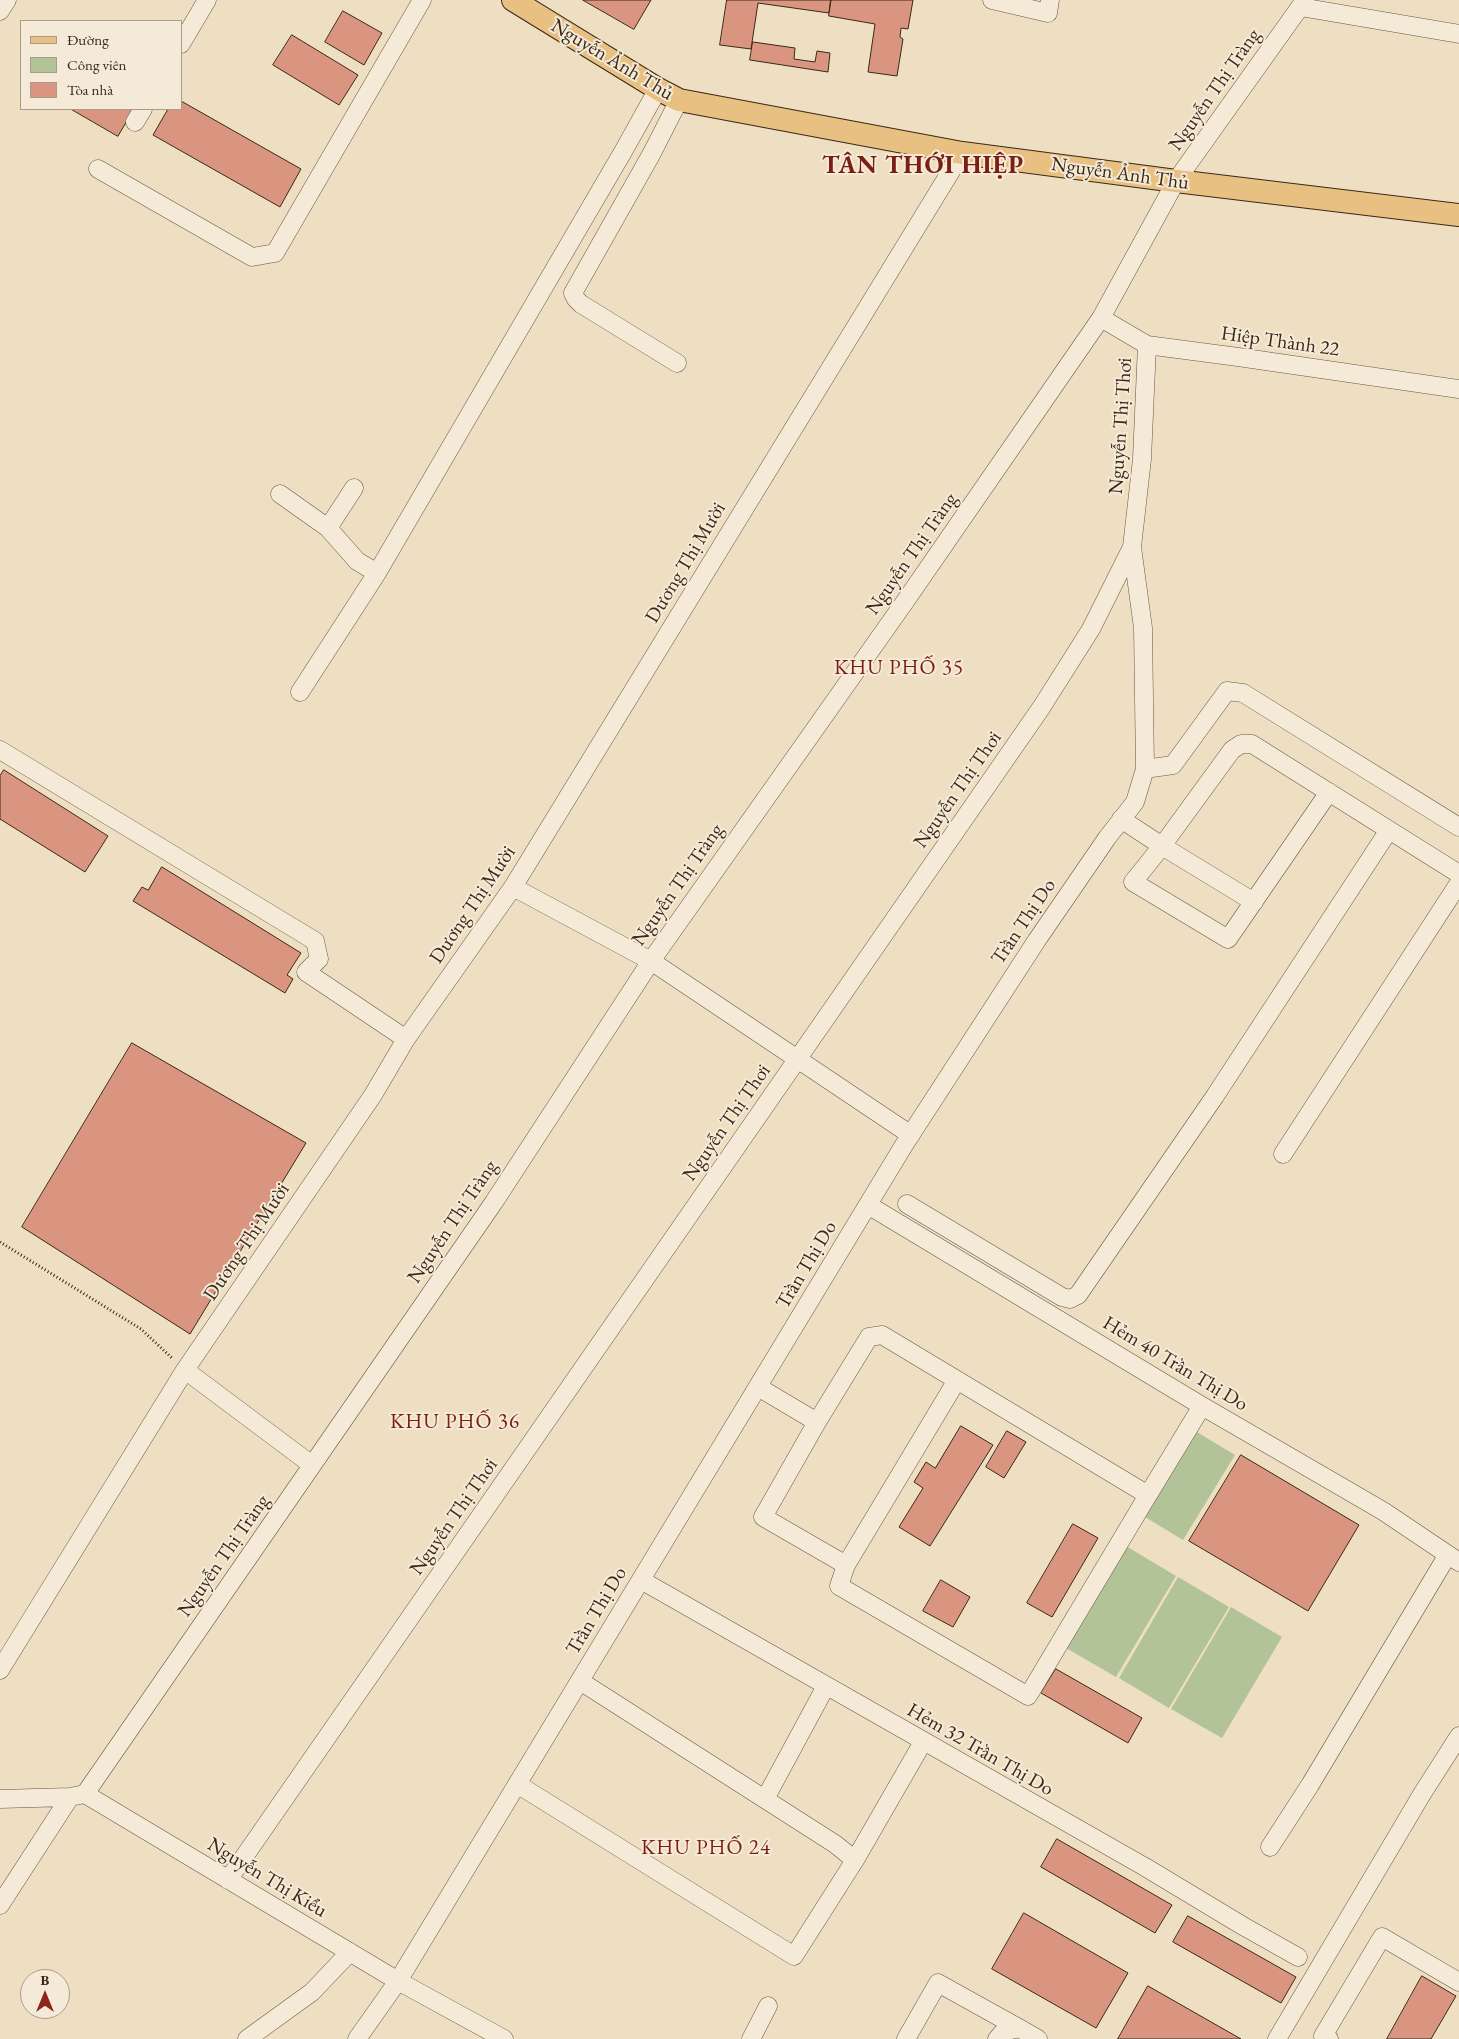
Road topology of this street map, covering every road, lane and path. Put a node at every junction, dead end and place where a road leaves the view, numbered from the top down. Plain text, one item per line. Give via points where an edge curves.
1 (6, 0) edge
2 (207, 0) edge
3 (422, 0) edge
4 (513, 0) edge
5 (992, 0) edge
6 (1050, 0) edge
7 (1302, 4) edge
8 (0, 11) edge
9 (1459, 34) edge
10 (182, 42) edge
11 (658, 89) junction
12 (679, 100) junction
13 (962, 153) junction
14 (98, 169) dead end
15 (1176, 182) junction
16 (1459, 215) edge
17 (1101, 318) junction
18 (1147, 345) junction
19 (677, 363) dead end
20 (1459, 390) edge
21 (354, 488) dead end
22 (280, 494) dead end
23 (328, 528) junction
24 (1132, 547) junction
25 (377, 573) junction
26 (300, 692) dead end
27 (0, 750) edge
28 (1145, 769) junction
29 (1328, 792) junction
30 (1121, 819) junction
31 (1459, 827) edge
32 (1389, 830) junction
33 (1162, 846) junction
34 (1459, 874) edge
35 (1459, 883) edge
36 (513, 886) junction
37 (1254, 902) junction
38 (650, 961) junction
39 (406, 1039) junction
40 (798, 1058) junction
41 (911, 1135) junction
42 (1284, 1154) dead end
43 (907, 1204) dead end
44 (868, 1205) junction
45 (0, 1242) edge
46 (185, 1370) junction
47 (957, 1380) junction
48 (758, 1387) junction
49 (1202, 1406) junction
50 (817, 1422) junction
51 (312, 1465) junction
52 (1148, 1495) junction
53 (1453, 1559) edge
54 (846, 1565) junction
55 (641, 1580) junction
56 (0, 1670) edge
57 (580, 1680) junction
58 (826, 1686) junction
59 (1459, 1736) edge
60 (923, 1742) junction
61 (517, 1784) junction
62 (78, 1795) junction
63 (0, 1799) edge
64 (765, 1799) junction
65 (1270, 1847) dead end
66 (855, 1860) junction
67 (228, 1880) junction
68 (0, 1905) edge
69 (350, 1952) junction
70 (1298, 1957) dead end
71 (398, 1981) junction
72 (1459, 1982) edge
73 (768, 2006) dead end
74 (1019, 2028) junction
75 (248, 2039) edge
76 (357, 2039) edge
77 (504, 2039) edge
78 (750, 2039) edge
79 (906, 2039) edge
80 (997, 2039) edge
81 (1038, 2039) edge
82 (1277, 2039) edge
83 (1329, 2039) edge

1 - 8 street
2 - 10 street
3 - 14 street via 275,253 252,257
4 - 11 main road, Nguyễn Ảnh Thủ
5 - 6 street via 1048,13
7 - 9 street
7 - 15 street, Nguyễn Thị Tràng
11 - 12 main road, Nguyễn Ảnh Thủ
11 - 25 street
12 - 13 main road, Nguyễn Ảnh Thủ
12 - 19 street via 573,293 581,304
13 - 15 main road, Nguyễn Ảnh Thủ
13 - 36 street, Dương Thị Mười
15 - 16 main road, Nguyễn Ảnh Thủ
15 - 17 street, Nguyễn Thị Tràng
17 - 18 street, Hiệp Thành 22
17 - 38 street, Nguyễn Thị Tràng
18 - 20 street, Hiệp Thành 22
18 - 24 street, Nguyễn Thị Thơi via 1142,459
21 - 23 street
22 - 23 street
23 - 25 street via 358,561
24 - 28 street, Trần Thị Do via 1143,628
24 - 40 street, Nguyễn Thị Thơi via 1090,629 1041,708
25 - 26 street
27 - 39 street via 314,941 319,960 306,972
28 - 30 street, Trần Thị Do via 1135,802
28 - 31 street via 1173,765 1227,691 1243,692
29 - 32 street
29 - 33 street via 1252,744 1241,744 1232,750
29 - 37 street
30 - 33 street
30 - 41 street, Trần Thị Do via 1037,940
32 - 34 street
32 - 43 street via 1215,1096 1078,1295 1070,1299 1062,1297
33 - 37 street
33 - 37 street via 1133,882 1228,939
35 - 42 street
36 - 38 street
36 - 39 street, Dương Thị Mười
38 - 40 street
38 - 51 street, Nguyễn Thị Tràng via 494,1202
39 - 46 street, Dương Thị Mười via 373,1095
40 - 41 street
40 - 67 street, Nguyễn Thị Thơi
41 - 44 street, Trần Thị Do
44 - 48 street, Trần Thị Do
44 - 49 street, Hẻm 40 Trần Thị Do
45 - 46 path via 141,1329
46 - 51 street
46 - 56 street, Dương Thị Mười
47 - 50 street via 882,1335 869,1337
47 - 52 street
47 - 54 street
48 - 50 street
48 - 55 street, Trần Thị Do
49 - 52 street
49 - 53 street, Hẻm 40 Trần Thị Do via 1383,1511
50 - 54 street via 763,1517
51 - 62 street, Nguyễn Thị Tràng
52 - 54 street via 1028,1696 840,1586
53 - 65 street
55 - 57 street, Trần Thị Do
55 - 58 street, Hẻm 32 Trần Thị Do
57 - 61 street, Trần Thị Do
57 - 64 street
58 - 60 street, Hẻm 32 Trần Thị Do
58 - 64 street
59 - 82 street
60 - 66 street
60 - 70 street, Hẻm 32 Trần Thị Do
61 - 66 street via 794,1956
61 - 71 street, Trần Thị Do
62 - 63 street
62 - 67 street, Nguyễn Thị Kiểu
62 - 68 street, Nguyễn Thị Tràng
64 - 66 street
67 - 69 street, Nguyễn Thị Kiểu
69 - 71 street, Nguyễn Thị Kiểu
69 - 75 street via 312,1992
71 - 76 street, Trần Thị Do
71 - 77 street, Nguyễn Thị Kiểu
72 - 83 street via 1382,1937 1323,2036
73 - 78 street
74 - 79 street via 938,1983
74 - 80 street via 1003,2032
74 - 81 street

